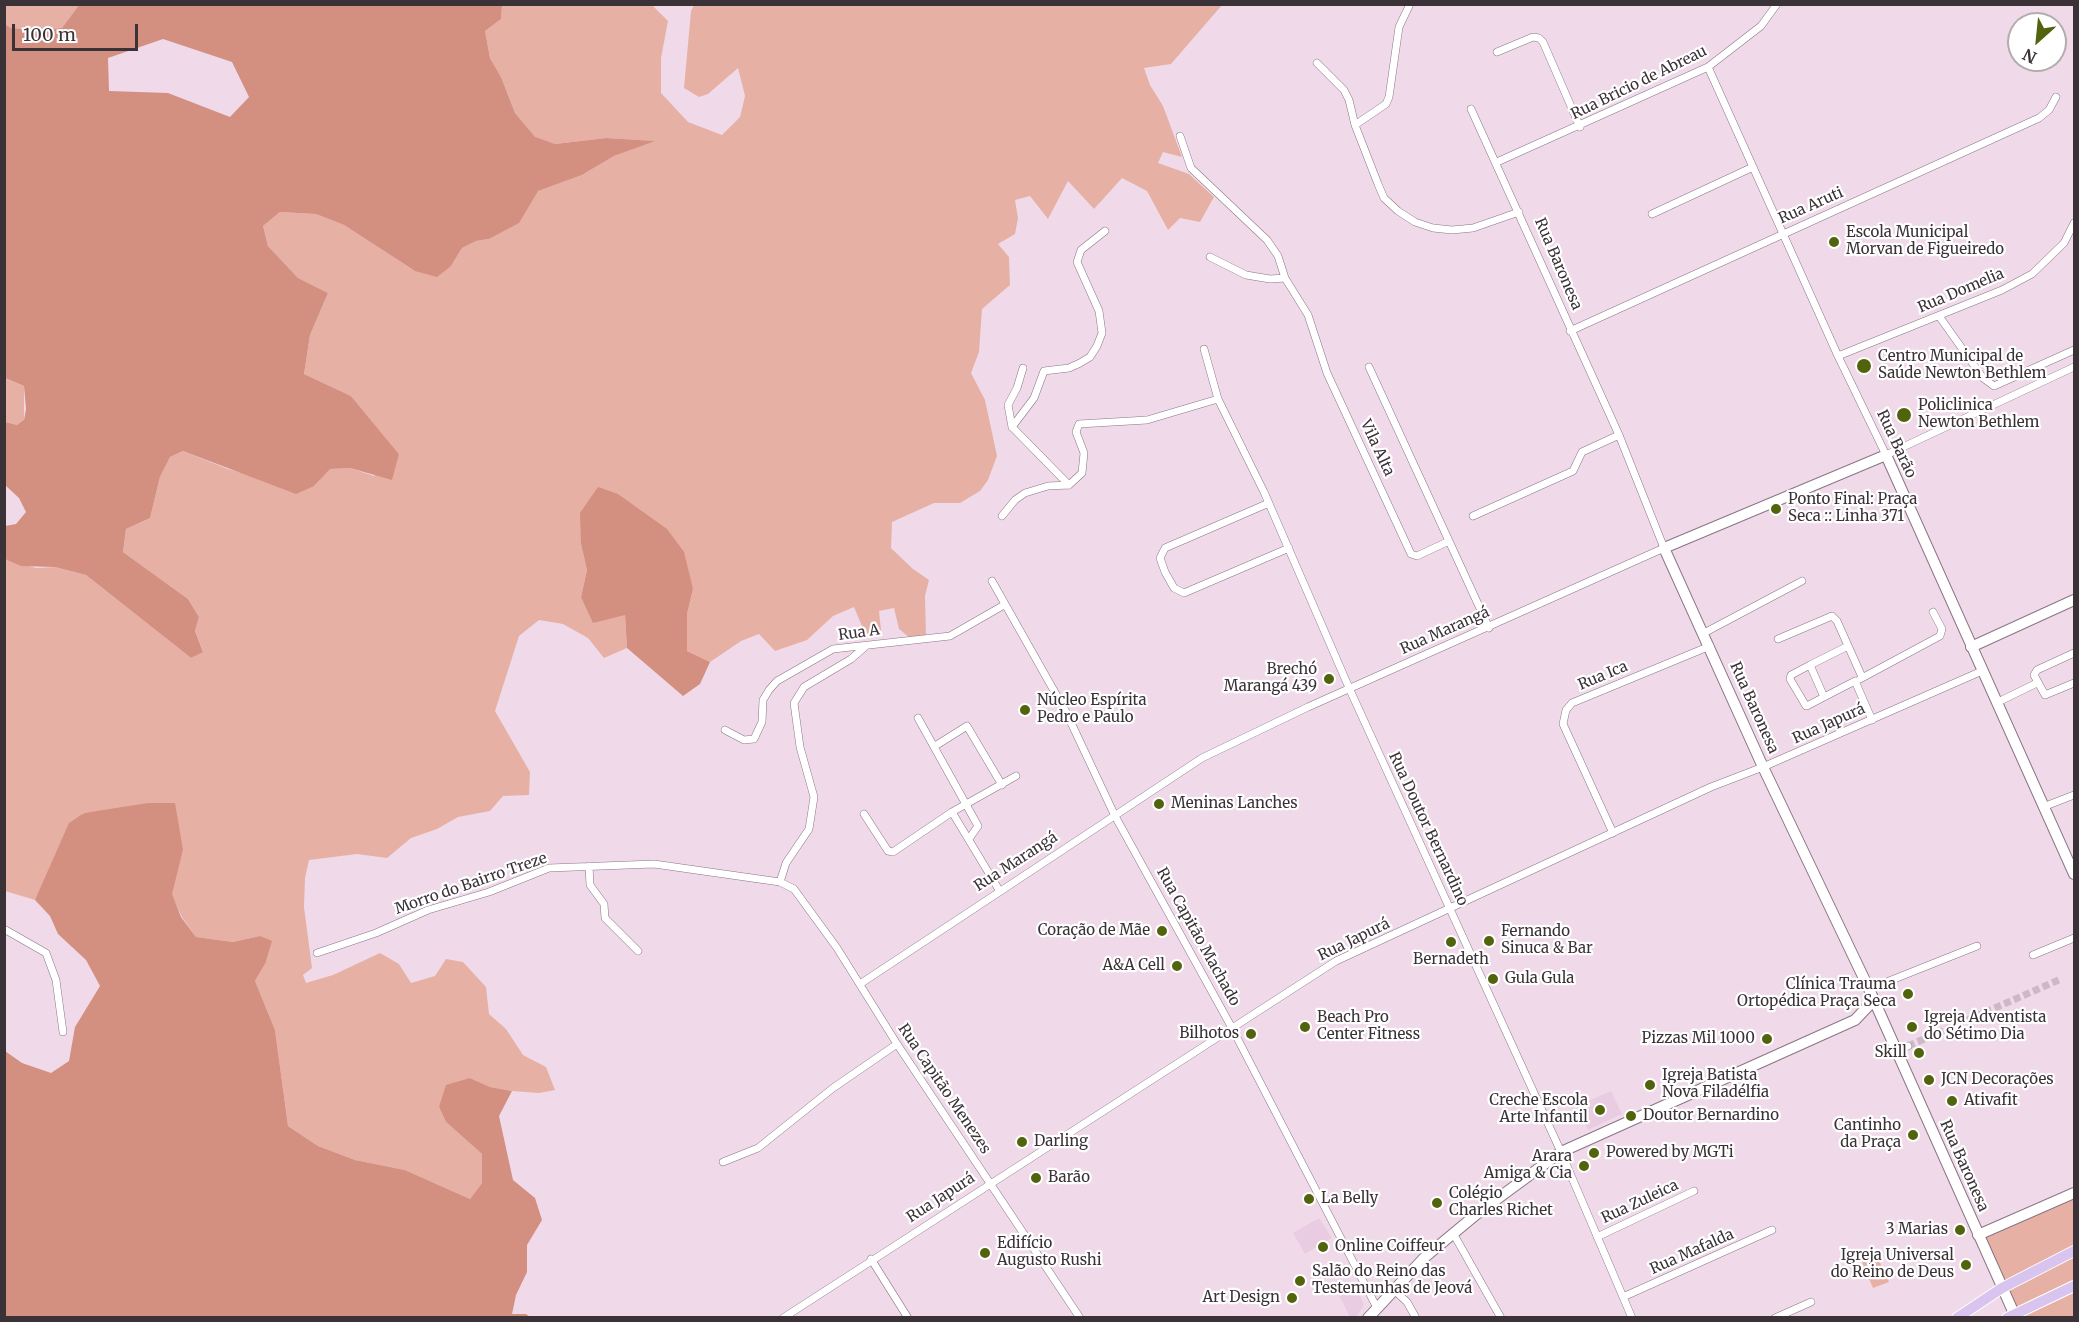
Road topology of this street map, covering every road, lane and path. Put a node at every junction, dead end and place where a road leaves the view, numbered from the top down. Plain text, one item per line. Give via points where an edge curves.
1 (1410, 4) edge
2 (1778, 4) edge
3 (1497, 52) dead end
4 (1317, 63) dead end
5 (1708, 67) junction
6 (2056, 97) dead end
7 (1471, 109) dead end
8 (1355, 125) junction
9 (1580, 127) junction
10 (1180, 135) dead end
11 (1497, 162) junction
12 (1753, 167) junction
13 (1519, 212) junction
14 (1652, 214) dead end
15 (2074, 223) edge
16 (1105, 231) dead end
17 (1785, 233) junction
18 (1210, 257) dead end
19 (1285, 278) junction
20 (1939, 316) junction
21 (1570, 331) junction
22 (1204, 349) dead end
23 (2074, 350) edge
24 (1838, 356) junction
25 (1369, 367) dead end
26 (2074, 367) edge
27 (1023, 368) dead end
28 (1218, 399) junction
29 (1012, 427) junction
30 (1619, 435) junction
31 (1886, 455) junction
32 (1069, 484) junction
33 (1269, 503) junction
34 (1002, 516) dead end
35 (1473, 516) dead end
36 (1447, 542) junction
37 (1289, 548) junction
38 (1664, 548) junction
39 (992, 581) dead end
40 (1802, 581) dead end
41 (2074, 600) edge
42 (1004, 605) junction
43 (1933, 612) dead end
44 (1489, 628) junction
45 (1704, 633) junction
46 (1778, 639) dead end
47 (866, 646) junction
48 (1710, 646) junction
49 (1848, 646) junction
50 (1971, 647) junction
51 (2074, 653) edge
52 (1809, 665) junction
53 (1982, 671) junction
54 (1862, 677) junction
55 (1855, 681) junction
56 (2037, 683) junction
57 (2074, 683) edge
58 (1350, 690) junction
59 (1824, 697) junction
60 (1996, 703) junction
61 (918, 718) dead end
62 (1872, 720) junction
63 (725, 730) dead end
64 (935, 746) junction
65 (1763, 767) junction
66 (1016, 776) dead end
67 (1002, 785) junction
68 (2074, 795) edge
69 (966, 804) junction
70 (2043, 807) junction
71 (952, 812) junction
72 (864, 814) dead end
73 (1115, 816) junction
74 (1613, 832) junction
75 (969, 839) junction
76 (589, 866) junction
77 (2074, 874) edge
78 (780, 882) junction
79 (999, 890) junction
80 (1450, 909) junction
81 (4, 929) edge
82 (2074, 938) edge
83 (1977, 946) dead end
84 (638, 951) dead end
85 (317, 953) dead end
86 (2032, 956) dead end
87 (860, 984) junction
88 (1869, 989) junction
89 (1874, 1000) junction
90 (1855, 1020) junction
91 (1884, 1024) junction
92 (1232, 1028) junction
93 (63, 1032) dead end
94 (897, 1044) junction
95 (1908, 1046) tunnel mouth
96 (1896, 1051) junction
97 (1561, 1152) junction
98 (723, 1162) dead end
99 (990, 1182) junction
100 (1694, 1191) dead end
101 (2074, 1193) edge
102 (1772, 1230) dead end
103 (1453, 1233) junction
104 (1978, 1235) junction
105 (1597, 1237) junction
106 (2074, 1251) edge
107 (871, 1259) junction
108 (2074, 1287) edge
109 (2002, 1288) junction
110 (1393, 1289) junction
111 (1623, 1298) junction
112 (1811, 1302) dead end
113 (1377, 1308) junction
114 (2012, 1316) edge
115 (783, 1317) edge
116 (908, 1317) edge
117 (1080, 1317) edge
118 (1368, 1317) edge
119 (1416, 1317) edge
120 (1502, 1317) edge
121 (1632, 1317) edge
122 (1775, 1317) edge
123 (1957, 1317) edge

1 - 8 street via 1399,27 1386,104
2 - 5 street, Rua Bricio de Abreau via 1761,26
3 - 9 street via 1539,38
4 - 8 street via 1344,90
5 - 9 street, Rua Bricio de Abreau
5 - 12 street, Rua Barão
6 - 17 street, Rua Aruti via 2039,118
7 - 11 street, Rua Baronesa
8 - 13 street via 1384,198 1415,222 1433,228 1473,228
9 - 11 street, Rua Bricio de Abreau
10 - 19 street via 1191,168 1267,240 1278,256
11 - 13 street, Rua Baronesa
12 - 14 street
12 - 17 street, Rua Barão
13 - 21 street, Rua Baronesa
15 - 20 street, Rua Domelia via 2064,243 2032,274
16 - 29 street via 1081,250 1077,262 1099,311 1102,333 1097,346 1080,363 1040,375 1034,398
17 - 21 street, Rua Aruti
17 - 24 street, Rua Barão
18 - 19 street via 1246,275
19 - 36 street, Vila Alta via 1308,315 1327,373 1411,554 1417,556
20 - 23 street via 1983,378 1994,386
20 - 24 street, Rua Domelia
21 - 30 street, Rua Baronesa
22 - 28 street, Rua Doutor Bernardino
24 - 31 street, Rua Barão
25 - 36 street, Vila Alta
26 - 31 street, Rua Marangá
27 - 29 street via 1008,405
28 - 32 street via 1147,420 1079,424 1076,432 1085,467
28 - 33 street, Rua Doutor Bernardino
29 - 32 street
30 - 35 street via 1582,452 1573,471
30 - 38 street, Rua Baronesa
31 - 38 street, Rua Marangá
31 - 50 street, Rua Barão
32 - 34 street via 1025,494
33 - 37 street, Rua Doutor Bernardino
33 - 37 street via 1166,548 1160,558 1165,572 1174,588 1184,593
36 - 44 street, Vila Alta
37 - 58 street, Rua Doutor Bernardino
38 - 44 street, Rua Marangá
38 - 45 street, Rua Baronesa
39 - 42 street, Rua Capitão Machado
40 - 45 street
41 - 50 street
42 - 47 street, Rua A via 950,636
42 - 73 street, Rua Capitão Machado via 1066,712
43 - 54 street via 1942,629 1940,636
44 - 58 street, Rua Marangá
45 - 48 street, Rua Baronesa
46 - 49 street via 1832,616
47 - 63 street, Rua A via 834,649 777,681 763,700 762,722 754,739 744,741
47 - 78 street via 852,659 804,687 794,703 800,747 814,797 809,829 786,863
48 - 65 street, Rua Baronesa
48 - 74 street, Rua Ica via 1572,703 1566,711 1563,724
49 - 52 street
49 - 54 street
50 - 53 street, Rua Barão
51 - 56 street via 2037,670
52 - 59 street
52 - 59 street via 1790,679 1804,705
53 - 60 street, Rua Barão
53 - 62 street, Rua Japurá
54 - 55 street
55 - 59 street
55 - 62 street
56 - 57 street via 2045,695
56 - 60 street
58 - 73 street, Rua Marangá via 1202,759
58 - 80 street, Rua Doutor Bernardino
60 - 70 street, Rua Barão
61 - 64 street
62 - 65 street, Rua Japurá
64 - 67 street via 968,726
64 - 69 street
65 - 74 street, Rua Japurá
65 - 88 street, Rua Baronesa
66 - 67 street
67 - 69 street
68 - 70 street
69 - 71 street
69 - 75 street via 978,826
70 - 77 street, Rua Barão
71 - 72 street via 890,852
71 - 75 street
73 - 79 street, Rua Marangá
73 - 92 street, Rua Capitão Machado
74 - 80 street, Rua Japurá
75 - 79 street
76 - 78 street, Morro do Bairro Treze via 654,864
76 - 84 street via 590,885 604,904 606,921
76 - 85 street, Morro do Bairro Treze via 535,872
78 - 87 street, Rua Capitão Menezes via 794,889
79 - 87 street, Rua Marangá
80 - 92 street, Rua Japurá via 1328,965
80 - 97 street, Rua Doutor Bernardino
81 - 93 street via 46,953 56,980
82 - 86 street
83 - 88 street
87 - 94 street, Rua Capitão Menezes
88 - 89 street, Rua Baronesa
89 - 90 street
89 - 91 street, Rua Baronesa
90 - 91 street
90 - 97 street
91 - 96 street, Rua Baronesa
92 - 99 street, Rua Japurá
92 - 113 street, Rua Capitão Machado
94 - 98 street via 833,1088 758,1148
94 - 99 street, Rua Capitão Menezes
95 - 96 street
96 - 104 street, Rua Baronesa
97 - 103 street
97 - 105 street, Rua Doutor Bernardino
99 - 107 street, Rua Japurá
99 - 117 street, Rua Capitão Menezes
100 - 105 street, Rua Zuleica
101 - 104 street
102 - 111 street, Rua Mafalda
103 - 110 street
103 - 120 street
104 - 109 street, Rua Baronesa
105 - 111 street, Rua Doutor Bernardino
106 - 109 main road
107 - 115 street, Rua Japurá
107 - 116 street
108 - 114 main road
109 - 114 street, Rua Baronesa
109 - 123 main road
110 - 113 street
110 - 119 street
111 - 121 street, Rua Doutor Bernardino
112 - 122 street
113 - 118 street

